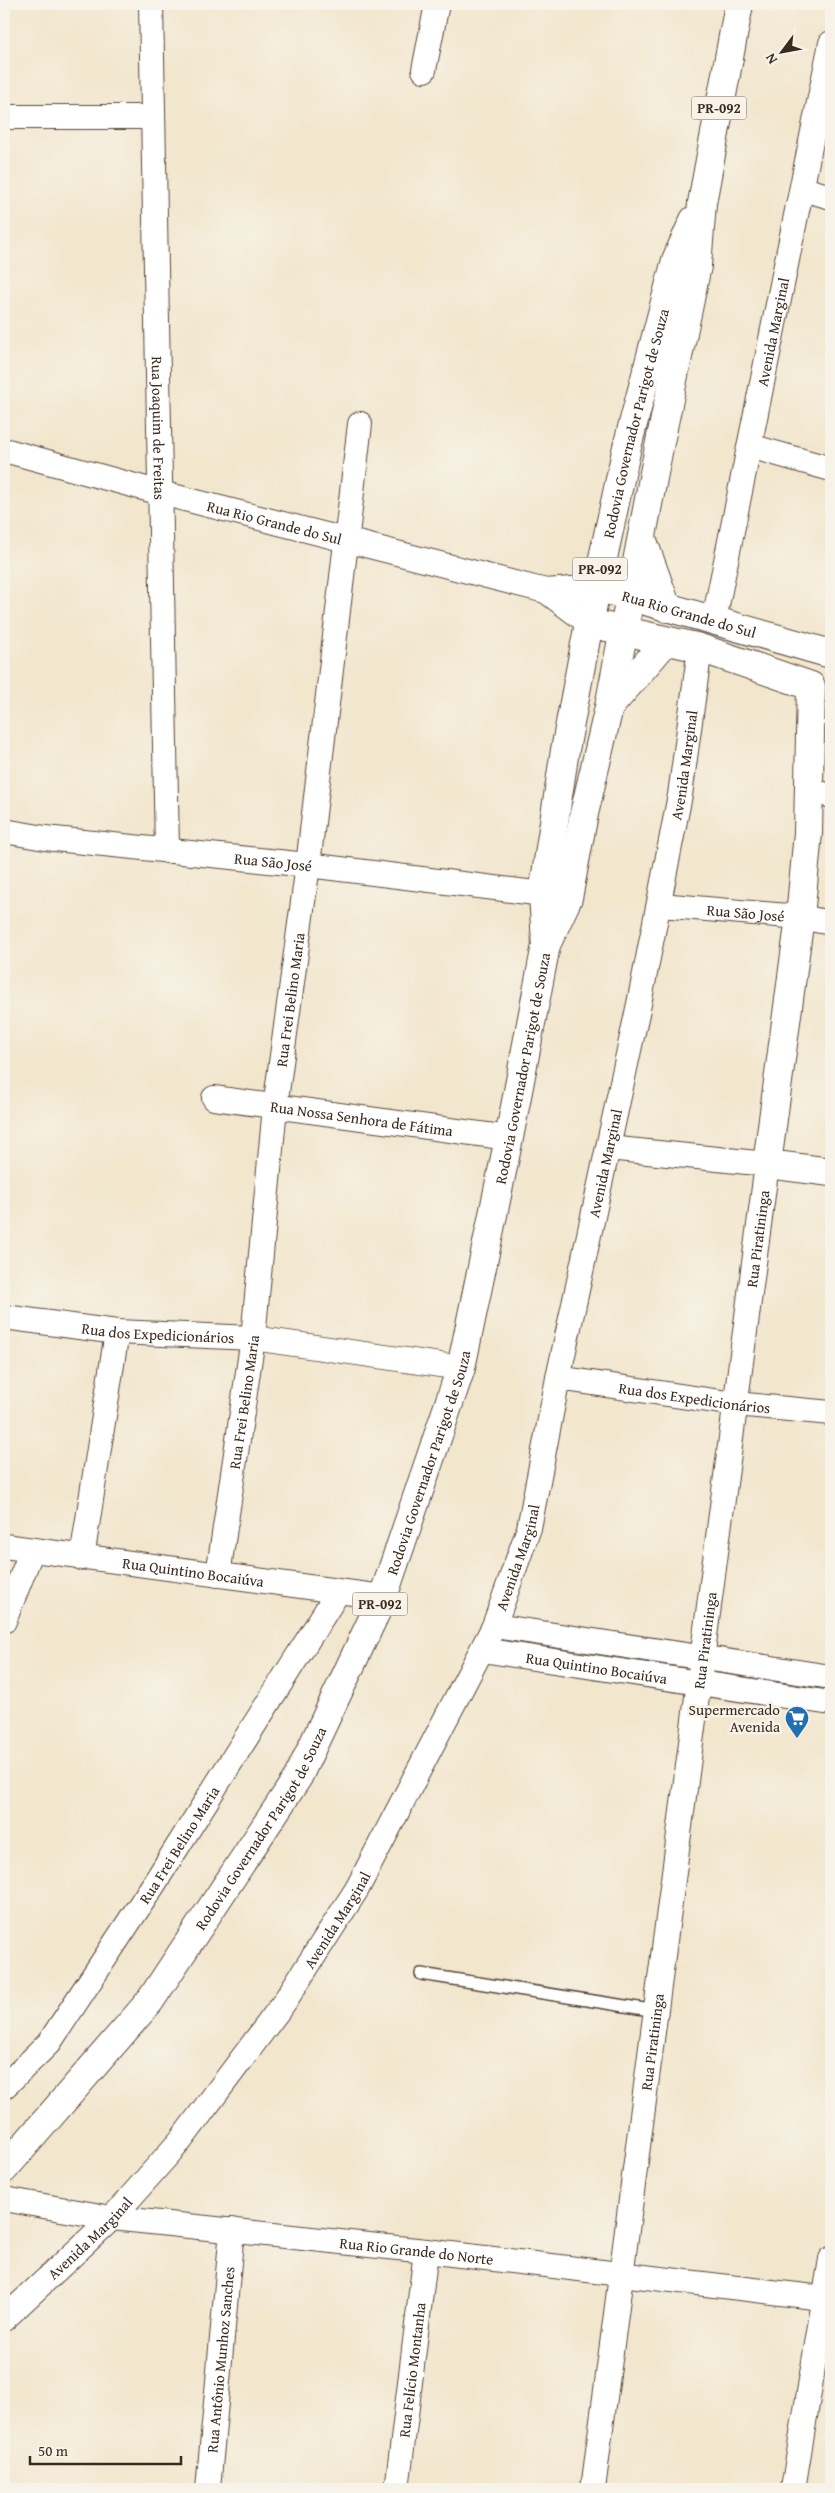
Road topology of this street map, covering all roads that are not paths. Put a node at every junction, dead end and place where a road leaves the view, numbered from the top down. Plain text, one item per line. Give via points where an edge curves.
1 (151, 4) edge
2 (437, 4) edge
3 (740, 7) edge
4 (831, 43) edge
5 (424, 70) dead end
6 (4, 117) edge
7 (153, 117) junction
8 (803, 189) junction
9 (831, 198) edge
10 (702, 203) junction
11 (360, 424) dead end
12 (750, 446) junction
13 (4, 450) edge
14 (831, 468) edge
15 (160, 493) junction
16 (643, 538) junction
17 (345, 541) junction
18 (597, 587) junction
19 (546, 591) junction
20 (631, 596) junction
21 (667, 608) junction
22 (714, 620) junction
23 (589, 623) junction
24 (622, 631) junction
25 (666, 641) junction
26 (700, 648) junction
27 (831, 654) edge
28 (609, 707) junction
29 (820, 793) edge
30 (4, 830) edge
31 (167, 851) junction
32 (308, 865) junction
33 (542, 894) junction
34 (660, 905) junction
35 (800, 917) junction
36 (831, 923) edge
37 (546, 945) junction
38 (214, 1098) dead end
39 (275, 1107) junction
40 (509, 1138) junction
41 (608, 1148) junction
42 (767, 1164) junction
43 (831, 1172) edge
44 (4, 1317) edge
45 (117, 1332) junction
46 (253, 1338) junction
47 (461, 1368) junction
48 (558, 1378) junction
49 (735, 1404) junction
50 (830, 1407) edge
51 (4, 1546) edge
52 (32, 1550) junction
53 (82, 1558) junction
54 (218, 1574) junction
55 (338, 1592) junction
56 (383, 1597) junction
57 (4, 1621) edge
58 (494, 1626) junction
59 (482, 1650) junction
60 (703, 1657) junction
61 (831, 1677) edge
62 (698, 1682) junction
63 (831, 1703) edge
64 (421, 1974) dead end
65 (657, 2011) junction
66 (4, 2087) edge
67 (4, 2169) edge
68 (4, 2199) edge
69 (112, 2218) junction
70 (232, 2230) junction
71 (426, 2251) junction
72 (831, 2259) edge
73 (621, 2274) junction
74 (828, 2298) edge
75 (4, 2319) edge
76 (208, 2489) edge
77 (397, 2489) edge
78 (593, 2489) edge
79 (793, 2489) edge

1 - 7 street, Rua Joaquim de Freitas
2 - 5 street
3 - 10 main road, Rodovia Governador Parigot de Souza / PR-092
4 - 8 street, Avenida Marginal
6 - 7 street
7 - 15 street, Rua Joaquim de Freitas
8 - 9 street
8 - 12 street, Avenida Marginal
10 - 16 main road, Rodovia Governador Parigot de Souza / PR-092 via 698,266
10 - 18 main road, Rodovia Governador Parigot de Souza / PR-092 via 676,260 627,447
11 - 17 street, Rua Frei Belino Maria
12 - 14 street
12 - 22 street, Avenida Marginal
13 - 15 street, Rua Rio Grande do Sul
15 - 17 street, Rua Rio Grande do Sul
15 - 31 street, Rua Joaquim de Freitas
16 - 20 main road, Rodovia Governador Parigot de Souza / PR-092
16 - 21 main road
17 - 19 street, Rua Rio Grande do Sul
17 - 32 street, Rua Frei Belino Maria
18 - 19 street, Rua Rio Grande do Sul
18 - 20 main road, Rua Rio Grande do Sul
18 - 23 main road, Rodovia Governador Parigot de Souza / PR-092
19 - 23 street, Rua Rio Grande do Sul
20 - 21 main road, Rua Rio Grande do Sul
20 - 24 main road, Rodovia Governador Parigot de Souza / PR-092
21 - 22 main road, Rua Rio Grande do Sul
22 - 27 main road, Rua Rio Grande do Sul
23 - 24 main road
23 - 33 main road, Rodovia Governador Parigot de Souza / PR-092
24 - 25 main road
24 - 28 main road, Rodovia Governador Parigot de Souza / PR-092
25 - 26 main road
25 - 28 main road
26 - 29 main road, Rua Piratininga via 811,686
26 - 34 street, Avenida Marginal via 680,795
28 - 37 main road, Rodovia Governador Parigot de Souza / PR-092 via 568,898
29 - 35 main road, Rua Piratininga
30 - 31 street, Rua São José via 45,838
31 - 32 street, Rua São José
32 - 33 street, Rua São José
32 - 39 street, Rua Frei Belino Maria
33 - 37 main road, Rodovia Governador Parigot de Souza / PR-092
34 - 35 street, Rua São José
34 - 41 street, Avenida Marginal
35 - 36 street, Rua São José
35 - 42 main road, Rua Piratininga
37 - 40 main road, Rodovia Governador Parigot de Souza / PR-092
38 - 39 street, Rua Nossa Senhora de Fátima
39 - 40 street, Rua Nossa Senhora de Fátima
39 - 46 street, Rua Frei Belino Maria
40 - 47 main road, Rodovia Governador Parigot de Souza / PR-092
41 - 42 street
41 - 48 street, Avenida Marginal
42 - 43 main road
42 - 49 street, Rua Piratininga
44 - 45 street, Rua dos Expedicionários
45 - 46 street, Rua dos Expedicionários
45 - 53 street
46 - 47 street, Rua dos Expedicionários
46 - 54 street, Rua Frei Belino Maria
47 - 56 main road, Rodovia Governador Parigot de Souza / PR-092
48 - 49 street, Rua dos Expedicionários
48 - 58 street, Avenida Marginal via 528,1528
49 - 50 street, Rua dos Expedicionários
49 - 60 street, Rua Piratininga
51 - 52 street, Rua Quintino Bocaiúva
52 - 53 street, Rua Quintino Bocaiúva
52 - 57 street
53 - 54 street, Rua Quintino Bocaiúva
54 - 55 street, Rua Quintino Bocaiúva
55 - 56 street, Rua Quintino Bocaiúva
55 - 66 street, Rua Frei Belino Maria via 154,1884 49,2043
56 - 67 main road, Rodovia Governador Parigot de Souza / PR-092 via 298,1777 150,2001
58 - 59 street, Avenida Marginal
58 - 60 street, Rua Quintino Bocaiúva
59 - 62 street, Rua Quintino Bocaiúva
59 - 69 street, Avenida Marginal via 357,1889 282,2004 181,2140
60 - 61 street, Rua Quintino Bocaiúva
60 - 62 street, Rua Piratininga
62 - 63 street, Rua Quintino Bocaiúva
62 - 65 street, Rua Piratininga
64 - 65 lane
65 - 73 street, Rua Piratininga
68 - 69 street, Rua Rio Grande do Norte
69 - 70 street, Rua Rio Grande do Norte
69 - 75 street, Avenida Marginal
70 - 71 street, Rua Rio Grande do Norte
70 - 76 street, Rua Antônio Munhoz Sanches
71 - 73 street, Rua Rio Grande do Norte
71 - 77 street, Rua Felício Montanha
72 - 74 street
73 - 74 street, Rua Rio Grande do Norte
73 - 78 street, Rua Piratininga
74 - 79 street

